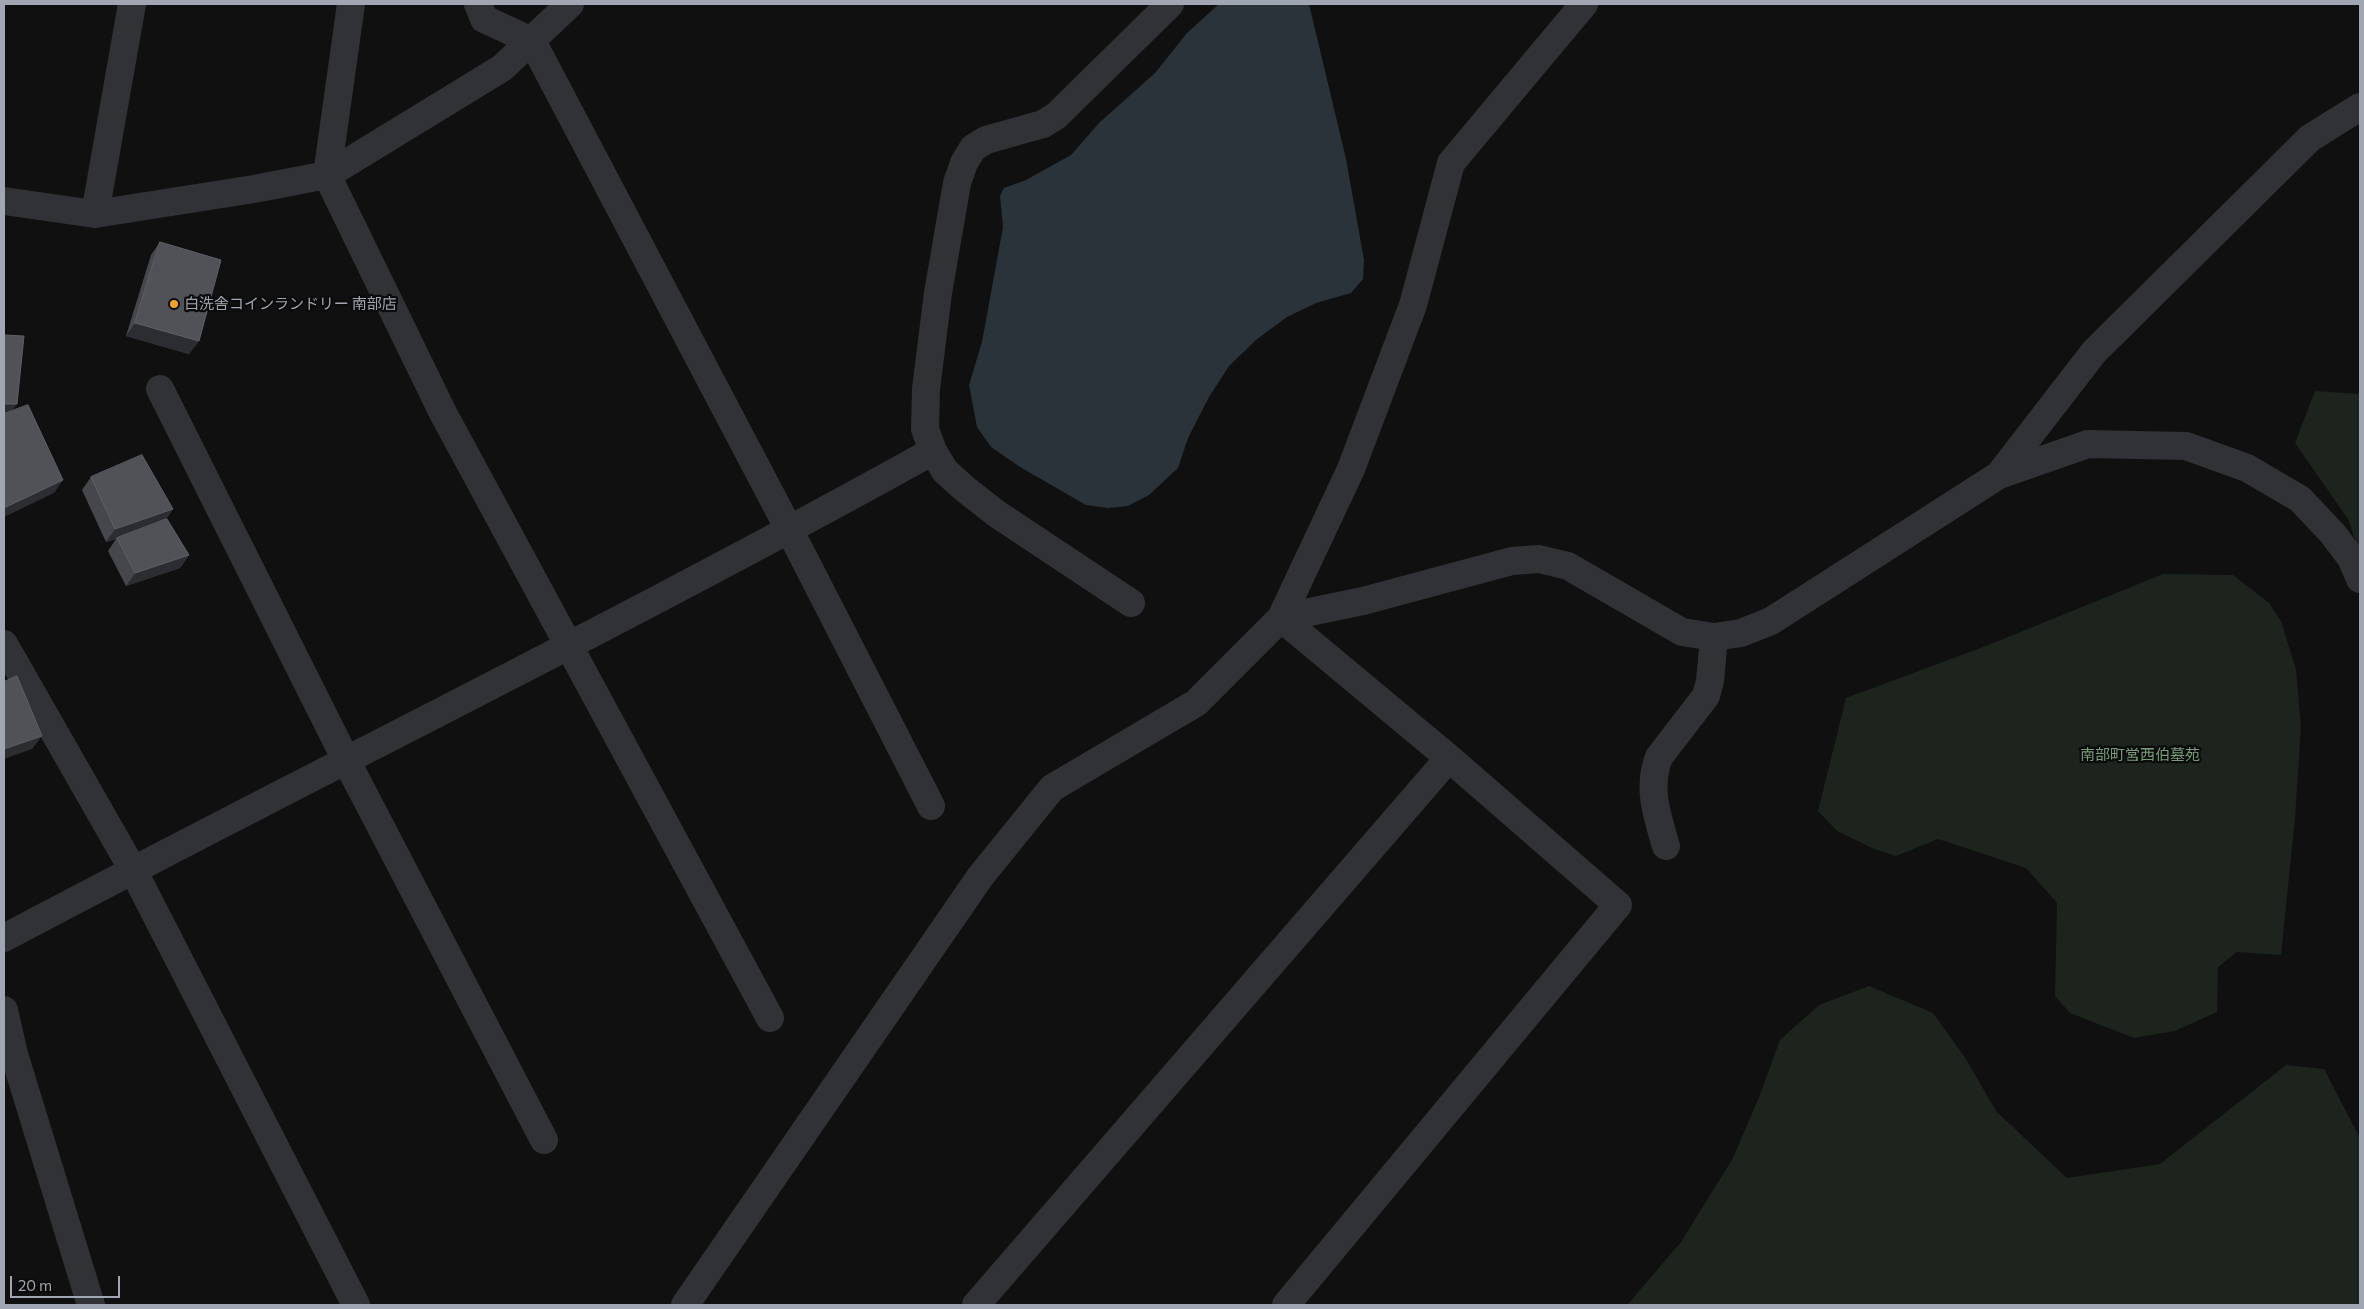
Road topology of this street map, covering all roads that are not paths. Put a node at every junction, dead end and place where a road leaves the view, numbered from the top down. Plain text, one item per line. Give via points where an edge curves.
1 (132, 4) edge
2 (351, 4) edge
3 (478, 4) edge
4 (570, 4) edge
5 (1170, 4) edge
6 (1584, 4) edge
7 (532, 41) junction
8 (2360, 107) edge
9 (327, 175) junction
10 (4, 201) edge
11 (95, 214) junction
12 (160, 390) dead end
13 (933, 451) junction
14 (1999, 474) junction
15 (790, 531) junction
16 (2360, 579) edge
17 (1131, 603) dead end
18 (1281, 618) junction
19 (1714, 637) junction
20 (4, 644) edge
21 (570, 646) junction
22 (1449, 758) junction
23 (346, 760) junction
24 (932, 806) dead end
25 (1666, 846) dead end
26 (133, 870) junction
27 (4, 938) edge
28 (4, 1010) edge
29 (770, 1018) dead end
30 (544, 1140) dead end
31 (91, 1305) edge
32 (356, 1305) edge
33 (685, 1305) edge
34 (976, 1305) edge
35 (1286, 1305) edge

1 - 11 street
2 - 9 street
3 - 7 street via 484,19
4 - 7 street
5 - 13 street via 1056,116 1043,124 986,140 973,148 964,163 957,183 940,284 926,390 926,429
6 - 18 street via 1451,163 1399,342 1351,469
7 - 9 street via 502,68
7 - 15 street
8 - 14 street via 2310,138 2094,352
9 - 11 street
9 - 21 street via 443,413
10 - 11 street
12 - 23 street
13 - 15 street
13 - 17 street via 945,472 964,489
14 - 16 street via 2088,444 2186,446 2247,468 2300,499 2351,558
14 - 19 street via 1771,621 1741,633
15 - 21 street
15 - 24 street
18 - 19 street via 1363,601 1512,561 1539,559 1568,566 1682,632
18 - 22 street
18 - 33 street via 1196,703 1052,788 980,876
19 - 25 street via 1706,696 1654,768 1654,800
20 - 26 street
21 - 23 street
21 - 29 street
22 - 34 street
22 - 35 street via 1618,905
23 - 26 street
23 - 30 street
26 - 27 street
26 - 32 street
28 - 31 street via 14,1054

